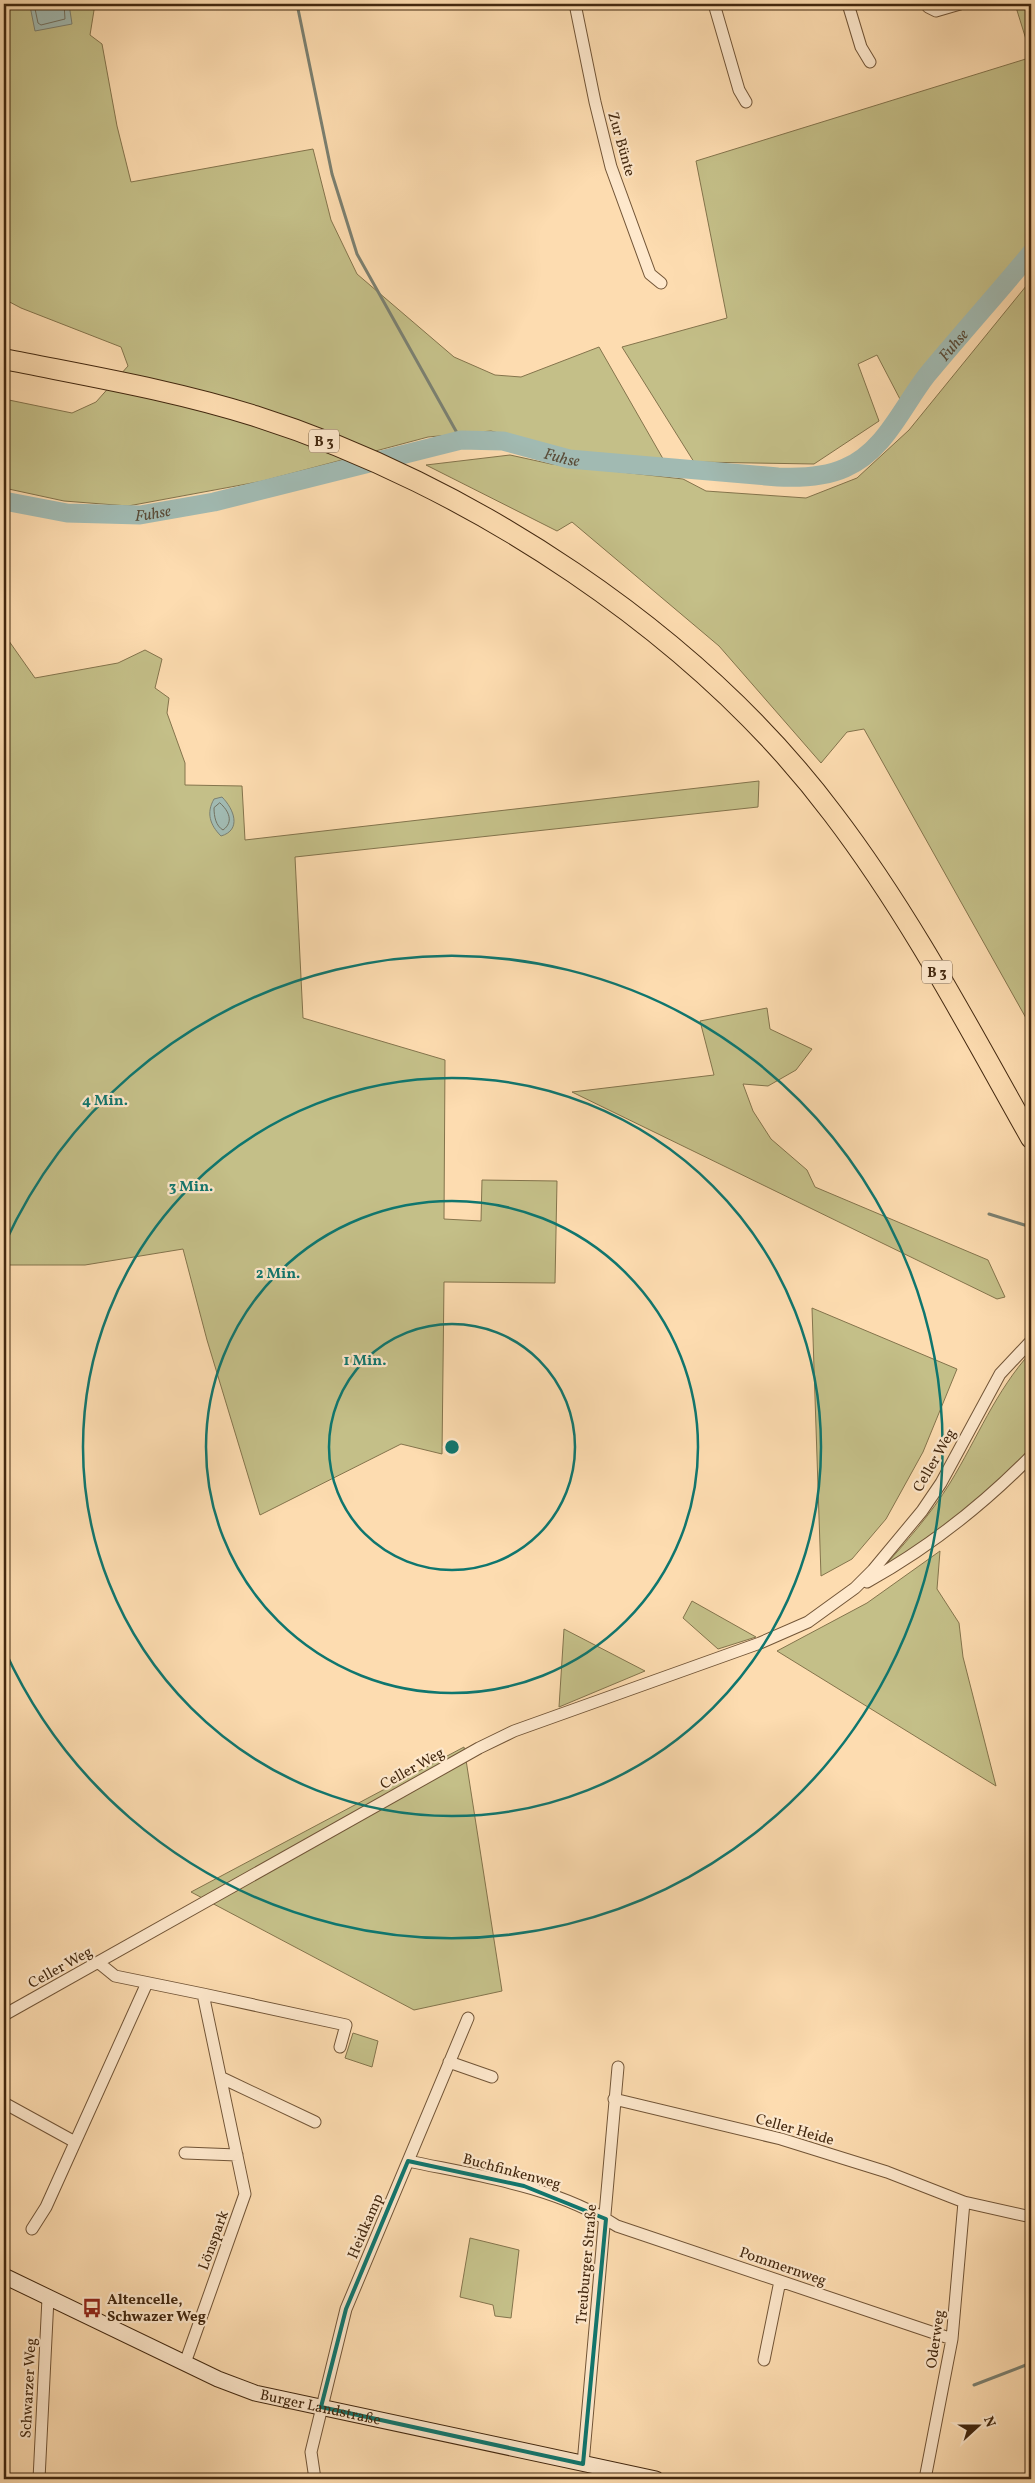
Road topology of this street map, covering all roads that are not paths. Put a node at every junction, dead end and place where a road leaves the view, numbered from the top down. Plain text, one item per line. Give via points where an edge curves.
1 (575, 4) edge
2 (714, 4) edge
3 (848, 4) edge
4 (960, 4) edge
5 (928, 7) dead end
6 (870, 62) dead end
7 (746, 102) dead end
8 (661, 283) dead end
9 (4, 359) edge
10 (1031, 1138) edge
11 (1031, 1341) edge
12 (1031, 1456) edge
13 (855, 1588) junction
14 (99, 1963) junction
15 (147, 1983) junction
16 (204, 1994) junction
17 (4, 2015) edge
18 (468, 2018) dead end
19 (340, 2047) dead end
20 (449, 2062) junction
21 (618, 2067) dead end
22 (492, 2077) dead end
23 (222, 2078) junction
24 (614, 2099) junction
25 (4, 2103) edge
26 (315, 2122) dead end
27 (75, 2142) junction
28 (185, 2153) dead end
29 (237, 2155) junction
30 (408, 2160) junction
31 (964, 2202) junction
32 (1031, 2217) edge
33 (606, 2219) junction
34 (32, 2229) dead end
35 (4, 2276) edge
36 (780, 2281) junction
37 (48, 2298) junction
38 (952, 2339) junction
39 (764, 2360) dead end
40 (185, 2363) junction
41 (321, 2407) junction
42 (584, 2464) junction
43 (39, 2479) edge
44 (315, 2479) edge
45 (656, 2479) edge
46 (925, 2479) edge

1 - 8 street, Zur Bünte via 611,168 650,274
2 - 7 street
3 - 6 street via 862,48
4 - 5 street via 936,11
9 - 10 highway, B 3 via 192,398 316,437 440,494 508,532 629,613 694,667 768,738 832,812 895,901
11 - 13 street, Celler Weg via 1000,1374 941,1483 922,1511
12 - 13 street, Celler Weg via 965,1516 911,1557
13 - 14 street, Celler Weg via 808,1622 769,1639 514,1731 479,1748
14 - 15 street via 115,1976
14 - 17 street, Celler Weg
15 - 16 street
15 - 27 street
16 - 19 street via 346,2026
16 - 23 street, Lönspark
18 - 20 street, Heidkamp
20 - 22 street
20 - 30 street, Heidkamp
21 - 24 street, Treuburger Straße
23 - 26 street
23 - 29 street, Lönspark
24 - 31 street, Celler Heide via 781,2139 887,2172
24 - 33 street, Treuburger Straße
25 - 27 street
27 - 34 street via 46,2207
28 - 29 street
29 - 40 street, Lönspark via 245,2194
30 - 33 street, Buchfinkenweg via 524,2186 584,2207
30 - 41 street, Heidkamp via 346,2309
31 - 32 street, Celler Heide
31 - 38 street, Oderweg
33 - 36 street, Pommernweg via 617,2226
33 - 42 street, Treuburger Straße
35 - 37 street, Burger Landstraße
36 - 38 street, Pommernweg
36 - 39 street
37 - 40 street, Burger Landstraße
37 - 43 street, Schwarzer Weg
38 - 46 street, Oderweg
40 - 41 street, Burger Landstraße via 255,2393
41 - 42 street, Burger Landstraße
41 - 44 street, Heidkamp via 311,2452
42 - 45 street, Burger Landstraße

